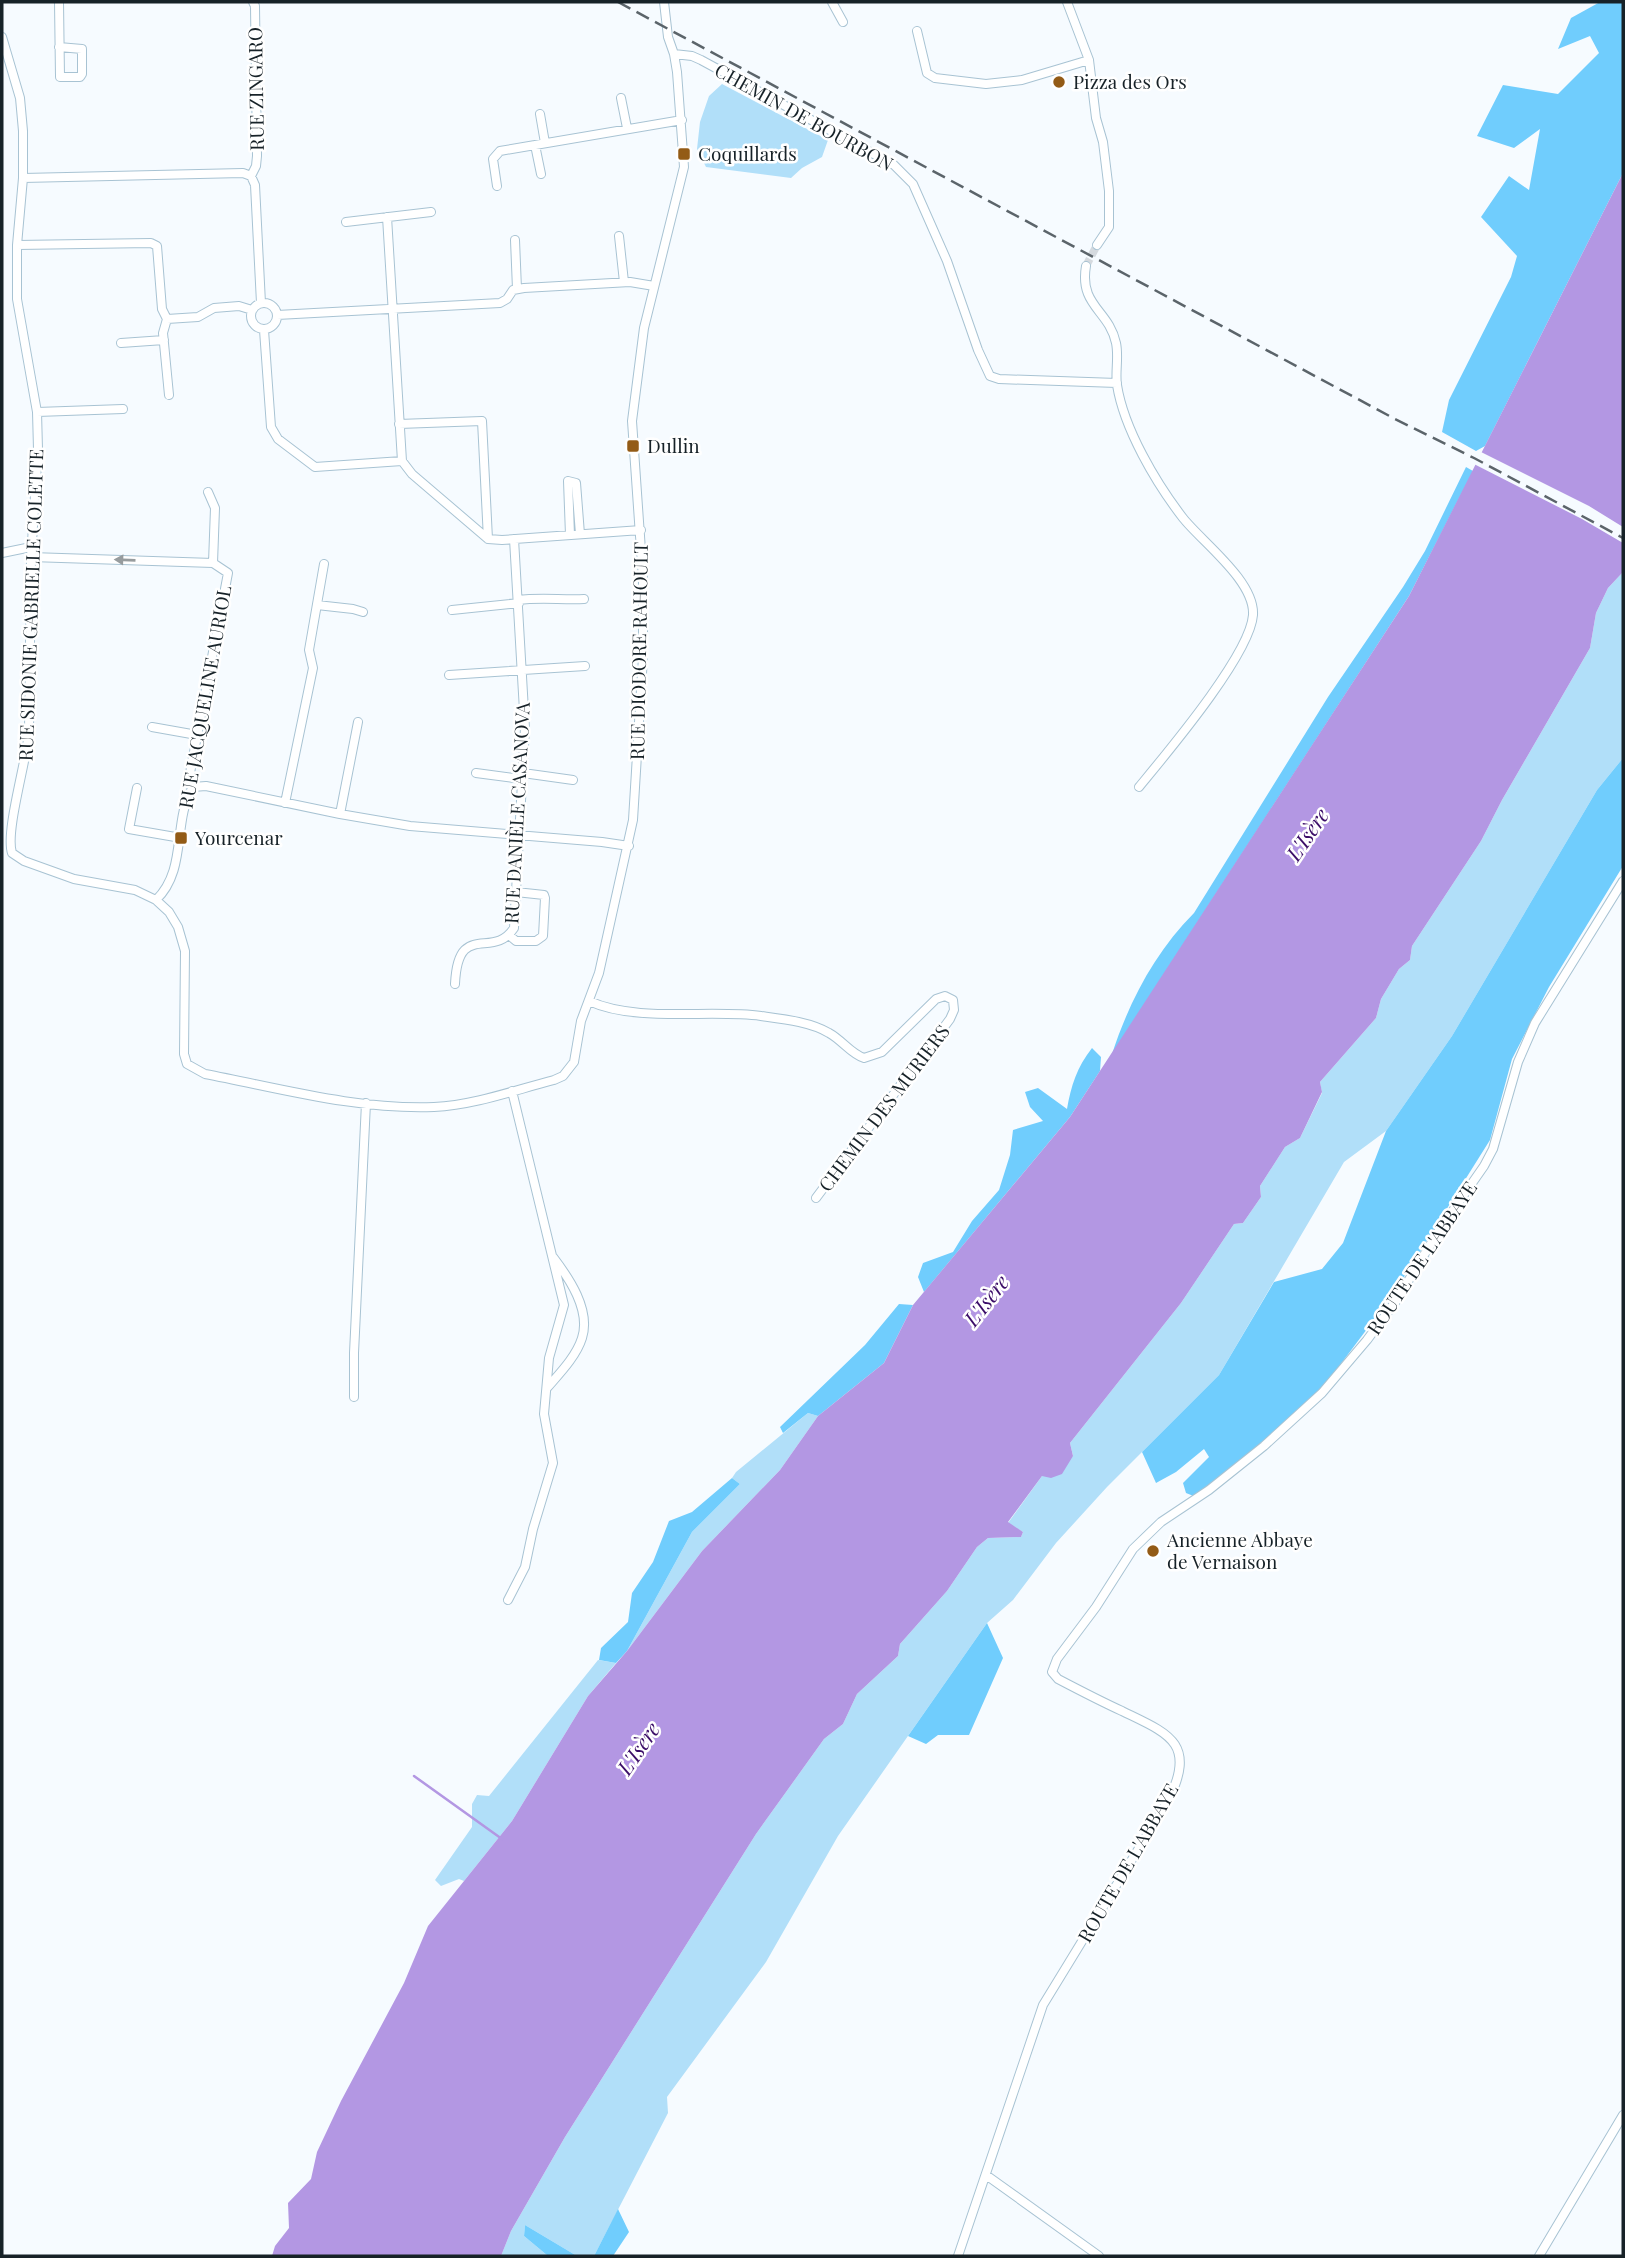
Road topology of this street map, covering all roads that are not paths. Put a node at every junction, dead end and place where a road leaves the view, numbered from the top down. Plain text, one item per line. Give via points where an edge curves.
1 (59, 2) edge
2 (253, 2) edge
3 (664, 2) edge
4 (832, 2) edge
5 (1067, 2) edge
6 (843, 22) dead end
7 (917, 31) dead end
8 (2, 37) edge
9 (60, 47) junction
10 (674, 54) junction
11 (1089, 61) junction
12 (621, 98) dead end
13 (540, 114) dead end
14 (682, 120) junction
15 (627, 128) junction
16 (545, 143) junction
17 (535, 145) junction
18 (541, 174) dead end
19 (251, 176) junction
20 (23, 178) junction
21 (497, 186) dead end
22 (431, 212) dead end
23 (387, 217) junction
24 (346, 222) dead end
25 (619, 236) dead end
26 (515, 240) dead end
27 (17, 244) junction
28 (1097, 245) tunnel mouth
29 (1086, 266) tunnel mouth
30 (624, 282) junction
31 (654, 286) junction
32 (517, 289) junction
33 (261, 303) junction
34 (393, 309) junction
35 (252, 310) junction
36 (277, 315) junction
37 (167, 319) junction
38 (264, 330) junction
39 (164, 340) junction
40 (121, 343) dead end
41 (1117, 383) junction
42 (169, 395) dead end
43 (123, 409) dead end
44 (37, 412) junction
45 (399, 424) junction
46 (402, 461) junction
47 (208, 492) dead end
48 (641, 530) junction
49 (580, 534) junction
50 (570, 535) junction
51 (488, 538) junction
52 (514, 539) junction
53 (31, 552) junction
54 (2, 553) edge
55 (213, 563) junction
56 (324, 564) dead end
57 (584, 598) dead end
58 (519, 601) junction
59 (317, 605) junction
60 (452, 610) dead end
61 (363, 612) dead end
62 (585, 666) dead end
63 (523, 671) junction
64 (449, 675) dead end
65 (358, 722) dead end
66 (152, 726) dead end
67 (197, 734) junction
68 (476, 773) dead end
69 (523, 776) junction
70 (573, 780) dead end
71 (193, 787) junction
72 (1139, 787) dead end
73 (137, 788) dead end
74 (285, 803) junction
75 (340, 814) junction
76 (518, 836) junction
77 (181, 838) junction
78 (629, 846) junction
79 (1623, 881) edge
80 (516, 892) junction
81 (156, 900) junction
82 (509, 935) junction
83 (455, 984) dead end
84 (589, 1001) junction
85 (512, 1091) junction
86 (366, 1103) junction
87 (816, 1198) dead end
88 (550, 1254) junction
89 (547, 1388) junction
90 (354, 1397) dead end
91 (508, 1600) dead end
92 (1623, 2115) edge
93 (986, 2175) junction
94 (958, 2256) edge
95 (1099, 2256) edge
96 (1539, 2256) edge

1 - 9 street
2 - 19 street, RUE ZINGARO via 257,156
3 - 10 street, RUE DIODORE RAHOULT
4 - 6 street
5 - 11 street
7 - 11 street via 927,73 934,78 986,85
8 - 20 street, RUE SIDONIE GABRIELLE COLETTE via 20,98
9 - 9 street via 82,49 80,77 60,78
10 - 14 street, RUE DIODORE RAHOULT
10 - 41 street, CHEMIN DE BOURBON via 701,60 894,165 913,184 990,376
11 - 28 street via 1109,191 1109,227
12 - 15 street
13 - 16 street
14 - 15 street
14 - 31 street, RUE DIODORE RAHOULT via 682,179
15 - 16 street
16 - 17 street
17 - 18 street
17 - 21 street via 494,154
19 - 20 street
19 - 33 street, RUE ZINGARO via 256,185
20 - 27 street, RUE SIDONIE GABRIELLE COLETTE
22 - 23 street
23 - 24 street
23 - 34 street
25 - 30 street
26 - 32 street
27 - 37 street via 151,243 157,246 162,309
27 - 44 street, RUE SIDONIE GABRIELLE COLETTE via 17,299
29 - 41 street via 1086,292 1116,341
30 - 31 street
30 - 32 street
31 - 48 street, RUE DIODORE RAHOULT via 632,421
32 - 34 street via 500,303
33 - 35 street
33 - 36 street via 274,307
34 - 36 street
34 - 45 street
35 - 37 street via 214,308 198,317
35 - 38 street via 252,323
36 - 38 street via 273,325
37 - 39 street
38 - 46 street via 271,427 278,439 315,467
39 - 40 street
39 - 42 street
41 - 72 street via 1145,460 1181,516 1234,570 1253,612 1243,643 1220,681
43 - 44 street
44 - 53 street, RUE SIDONIE GABRIELLE COLETTE
45 - 46 street
45 - 51 street via 482,421
46 - 51 street
47 - 55 street via 215,508
48 - 49 street
48 - 78 street, RUE DIODORE RAHOULT via 643,657
49 - 50 street
49 - 50 street via 574,481 567,483
50 - 52 street
51 - 52 street
52 - 58 street, RUE DANIÈLE CASANOVA
53 - 54 street
55 -> 53 street
53 - 81 street, RUE SIDONIE GABRIELLE COLETTE via 29,731 12,853 74,879 135,890
55 - 67 street, RUE JACQUELINE AURIOL via 228,573
56 - 59 street
57 - 58 street
58 - 60 street
58 - 63 street, RUE DANIÈLE CASANOVA
59 - 61 street
59 - 74 street via 309,650 313,668
62 - 63 street
63 - 64 street
63 - 69 street, RUE DANIÈLE CASANOVA
65 - 75 street
66 - 67 street
67 - 71 street, RUE JACQUELINE AURIOL via 190,773
68 - 69 street
69 - 70 street
69 - 76 street, RUE DANIÈLE CASANOVA
71 - 74 street
71 - 77 street, RUE JACQUELINE AURIOL via 186,801
73 - 77 street via 129,828
74 - 75 street
75 - 76 street via 431,829
76 - 78 street
76 - 80 street, RUE DANIÈLE CASANOVA
77 - 81 street, RUE JACQUELINE AURIOL via 174,870
78 - 84 street, RUE DIODORE RAHOULT
79 - 93 street, ROUTE DE L'ABBAYE via 1535,1023 1484,1166 1396,1301 1322,1393 1264,1447 1138,1544 1057,1659 1052,1672 1058,1679 1168,1735 1179,1753 1180,1772 1169,1799 1043,2006
80 - 82 street, RUE DANIÈLE CASANOVA via 514,928
80 - 82 street via 544,895 543,936 536,941 516,941
81 - 86 street via 178,926 185,951 183,1043 187,1064 205,1074
82 - 83 street, RUE DANIÈLE CASANOVA via 474,944 458,956
84 - 85 street, RUE DIODORE RAHOULT via 574,1062 563,1076
84 - 87 street, CHEMIN DES MURIERS via 628,1011 758,1016 806,1025 833,1035 864,1058 882,1052 936,999 945,996 953,1000 950,1018
85 - 86 street via 433,1107
85 - 88 street
86 - 90 street
88 - 89 street via 564,1305
88 - 89 street via 582,1304 582,1337
89 - 91 street via 544,1414 553,1463 525,1566
92 - 96 street
93 - 94 street, ROUTE DE L'ABBAYE
93 - 95 street

